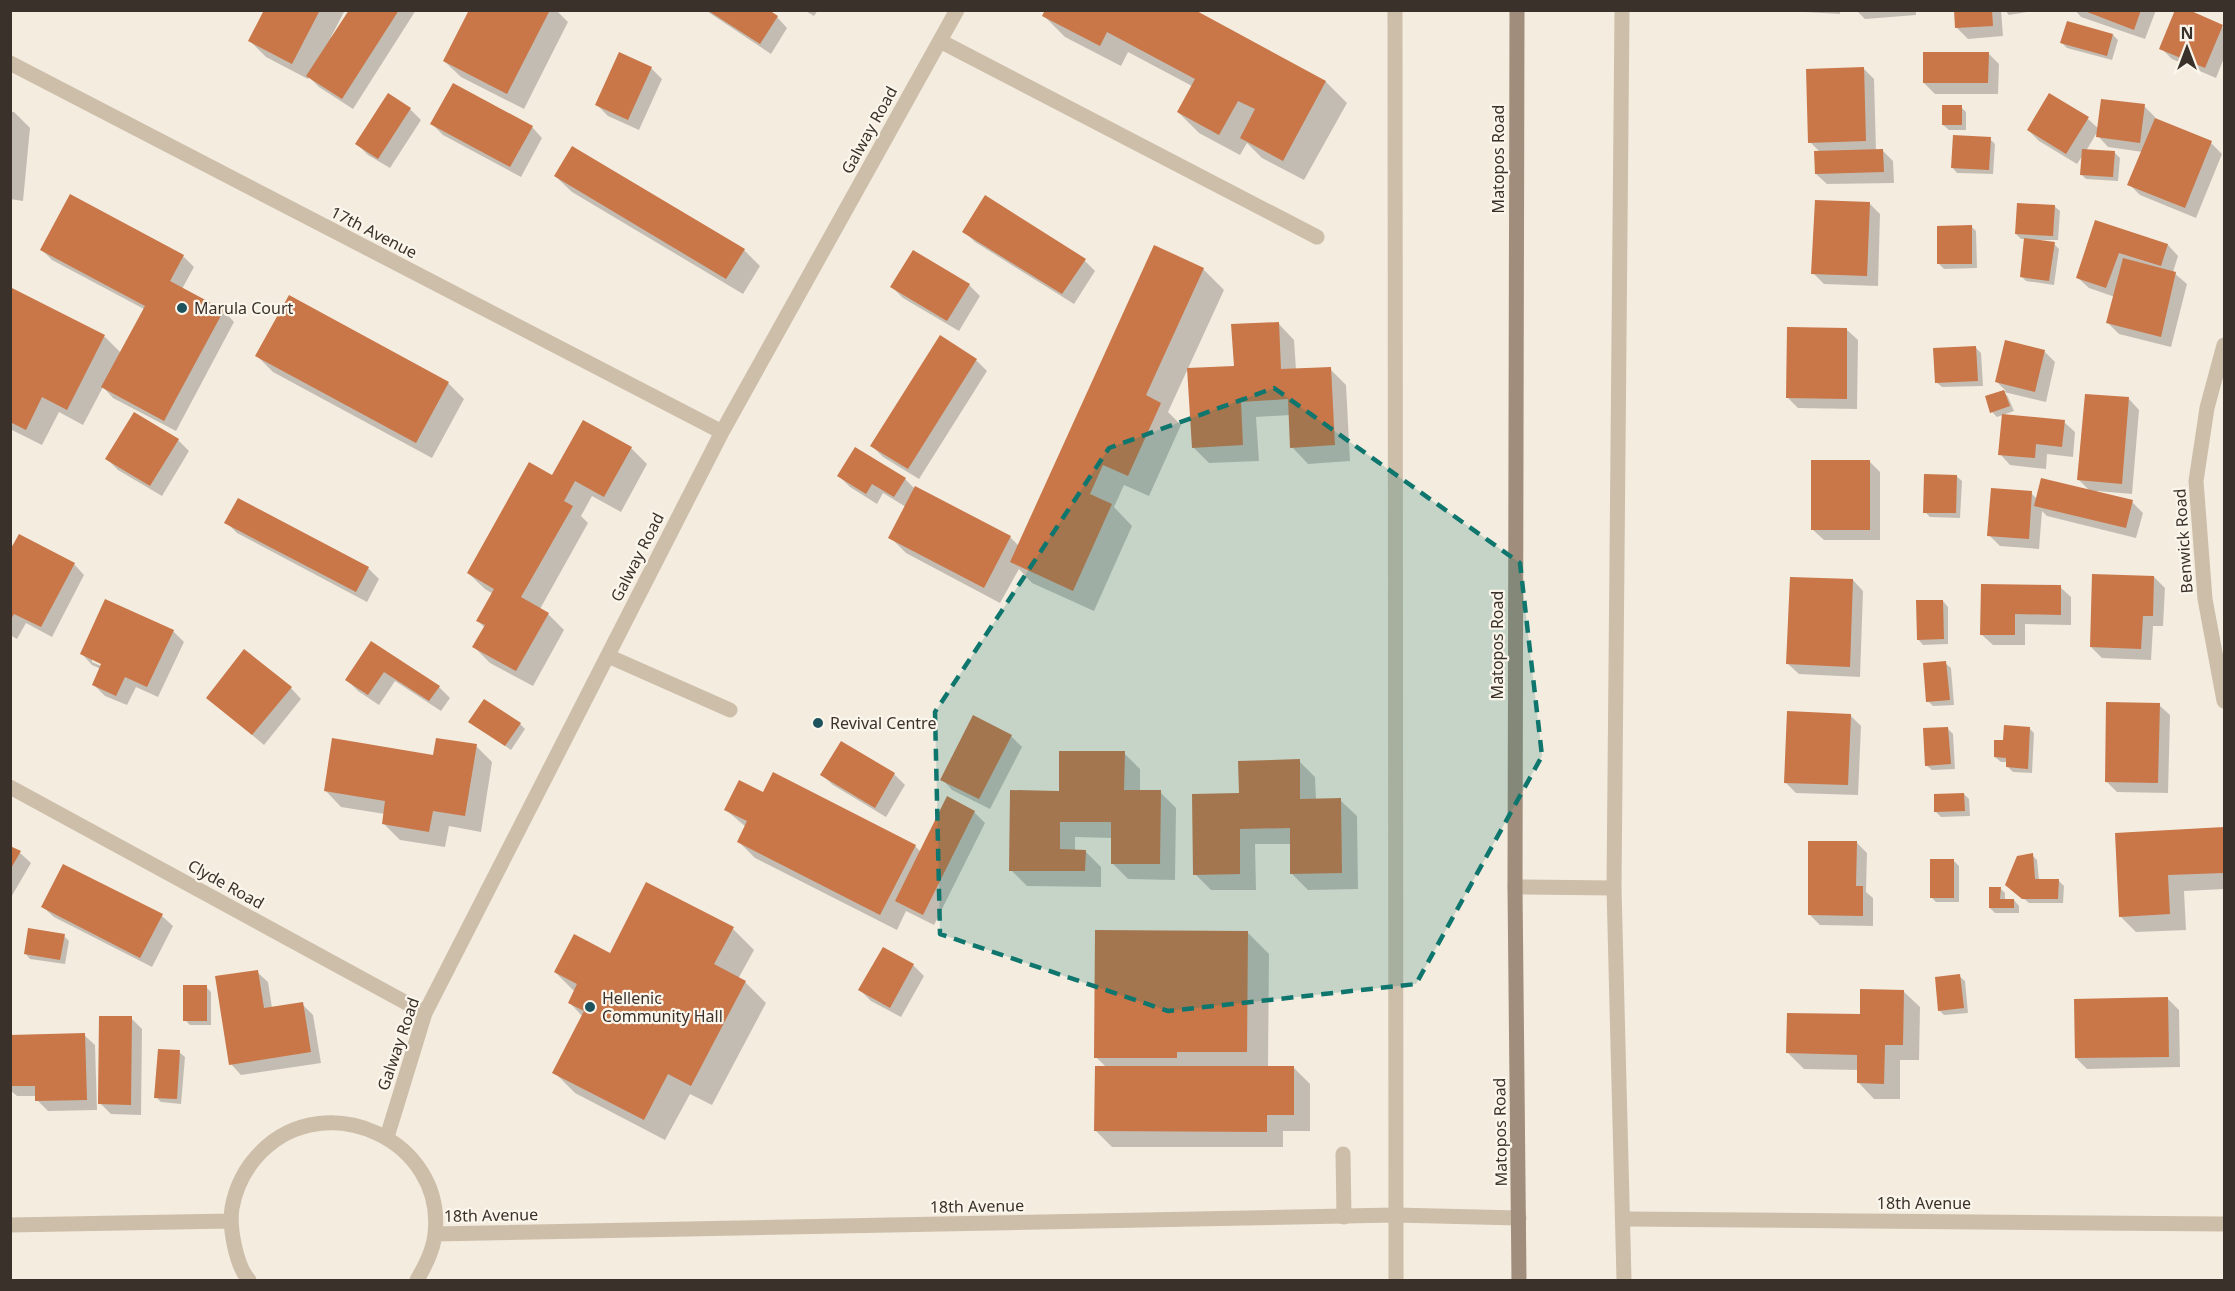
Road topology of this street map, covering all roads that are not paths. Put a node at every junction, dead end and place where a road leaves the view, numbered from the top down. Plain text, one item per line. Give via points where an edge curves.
1 (957, 10) edge
2 (1395, 10) edge
3 (1517, 10) edge
4 (1622, 10) edge
5 (940, 41) junction
6 (10, 63) edge
7 (10, 69) edge
8 (1317, 237) dead end
9 (2224, 345) edge
10 (722, 432) junction
11 (608, 656) junction
12 (2224, 701) edge
13 (730, 710) dead end
14 (10, 787) edge
15 (1515, 887) junction
16 (1614, 888) junction
17 (425, 1013) junction
18 (387, 1137) junction
19 (1343, 1154) dead end
20 (1395, 1215) junction
21 (1344, 1216) junction
22 (1519, 1218) junction
23 (1623, 1219) junction
24 (230, 1221) junction
25 (2224, 1224) edge
26 (10, 1225) edge
27 (435, 1234) junction
28 (249, 1281) edge
29 (417, 1281) edge
30 (1396, 1281) edge
31 (1519, 1281) edge
32 (1624, 1281) edge

1 - 5 street, Galway Road
2 - 20 street
3 - 15 main road, Matopos Road
4 - 16 street
5 - 8 street
5 - 10 street, Galway Road
6 - 10 street, 17th Avenue
7 - 10 street
9 - 12 street, Benwick Road via 2207,408 2196,481 2205,599
10 - 11 street, Galway Road
11 - 13 street
11 - 17 street, Galway Road
14 - 17 street, Clyde Road
15 - 16 street
15 - 22 main road, Matopos Road
16 - 23 street
17 - 18 street, Galway Road
18 - 24 street via 359,1125 328,1121 299,1128 271,1142 250,1163 235,1191
18 - 27 street via 409,1155 425,1179 434,1205
19 - 21 street
20 - 21 street, 18th Avenue
20 - 22 street, 18th Avenue
20 - 30 street
21 - 27 street, 18th Avenue
22 - 31 main road, Matopos Road
23 - 25 street, 18th Avenue
23 - 32 street
24 - 26 street
24 - 28 street via 241,1272
27 - 29 street via 428,1262

